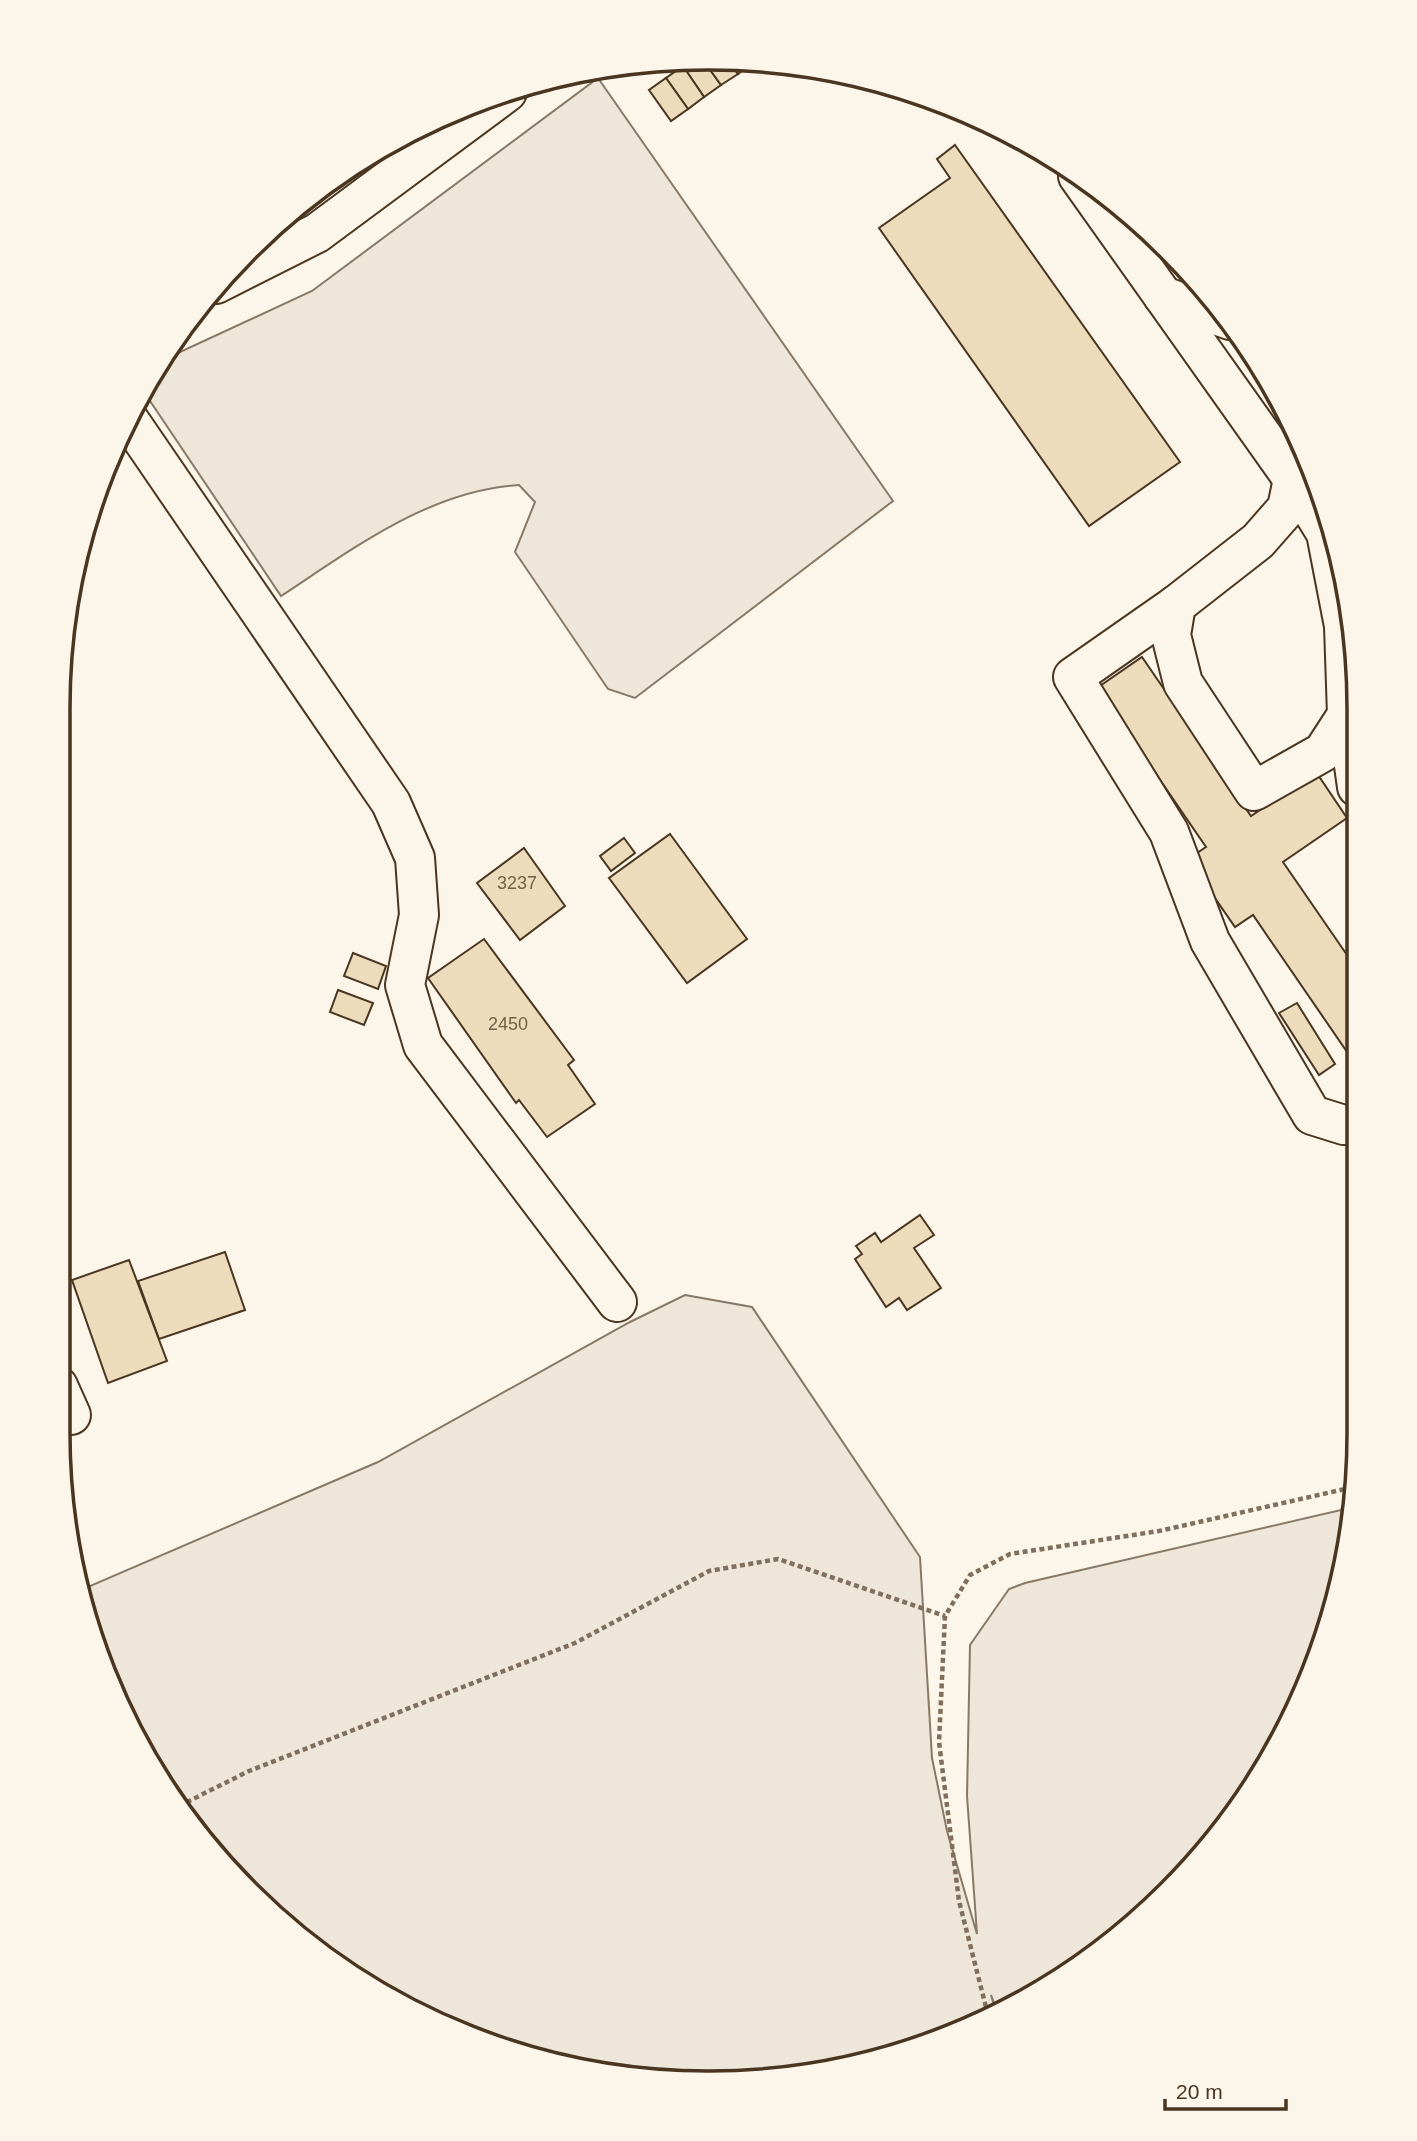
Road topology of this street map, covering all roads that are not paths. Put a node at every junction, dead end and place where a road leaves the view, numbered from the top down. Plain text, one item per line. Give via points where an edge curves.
1 (480, 113) edge
2 (1099, 204) edge
3 (246, 269) edge
4 (1163, 296) junction
5 (1209, 312) edge
6 (135, 429) edge
7 (1302, 474) edge
8 (1176, 606) junction
9 (1345, 657) edge
10 (1347, 715) joint
11 (1347, 1125) edge
12 (617, 1302) dead end

1 - 3 street via 317,233
2 - 4 street
4 - 5 street
4 - 7 street
6 - 12 street via 391,803 415,858 419,915 405,985 423,1045
7 - 8 street via 1287,508 1258,541
8 - 10 street via 1171,635 1183,683 1254,790 1323,752
8 - 11 street via 1073,677 1169,832 1210,941 1312,1115
9 - 10 street

